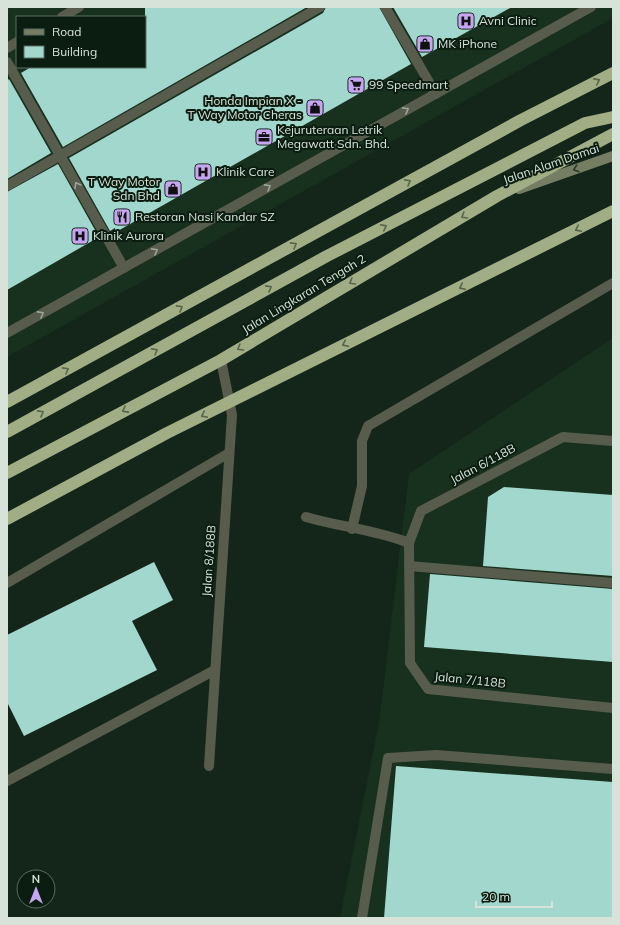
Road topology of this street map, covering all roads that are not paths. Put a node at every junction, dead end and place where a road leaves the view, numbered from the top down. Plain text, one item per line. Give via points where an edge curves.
1 (79, 7) edge
2 (320, 7) edge
3 (385, 7) edge
4 (591, 7) edge
5 (64, 16) edge
6 (16, 43) edge
7 (7, 48) edge
8 (7, 62) edge
9 (613, 73) edge
10 (436, 94) junction
11 (613, 117) edge
12 (613, 134) edge
13 (60, 155) junction
14 (613, 156) edge
15 (7, 186) edge
16 (497, 196) junction
17 (613, 211) edge
18 (124, 268) junction
19 (613, 283) edge
20 (7, 333) edge
21 (221, 360) junction
22 (7, 402) edge
23 (7, 432) edge
24 (613, 440) edge
25 (230, 453) junction
26 (7, 473) edge
27 (306, 516) dead end
28 (7, 519) edge
29 (352, 529) junction
30 (409, 542) junction
31 (409, 566) junction
32 (7, 583) edge
33 (613, 583) edge
34 (215, 670) junction
35 (613, 708) edge
36 (209, 766) dead end
37 (613, 769) edge
38 (7, 781) edge
39 (362, 918) edge

1 - 5 street
2 - 13 street
3 - 10 street
4 - 10 street
6 - 7 street
8 - 13 street
22 -> 9 highway via 521,120
18 -> 10 street
23 -> 11 highway via 327,256 585,124
12 - 16 highway, Jalan Lingkaran Tengah 2
13 - 15 street
18 -> 13 street
14 -> 16 main road, Jalan Alam Damai
16 -> 21 highway, Jalan Lingkaran Tengah 2
17 -> 28 highway, bridge via 167,433
20 -> 18 street
19 - 29 street via 368,426 362,441 362,486
21 - 25 street, Jalan 8/188B via 232,415
21 -> 26 highway, Jalan Lingkaran Tengah 2
24 - 30 street, Jalan 6/118B via 563,437 421,512
25 - 32 street
25 - 34 street, Jalan 8/188B
27 - 29 street
29 - 30 street
30 - 31 street, Jalan 6/118B
31 - 33 street
31 - 35 street, Jalan 7/118B via 410,663 428,689
34 - 36 street, Jalan 8/188B
34 - 38 street
37 - 39 street via 436,755 388,758

